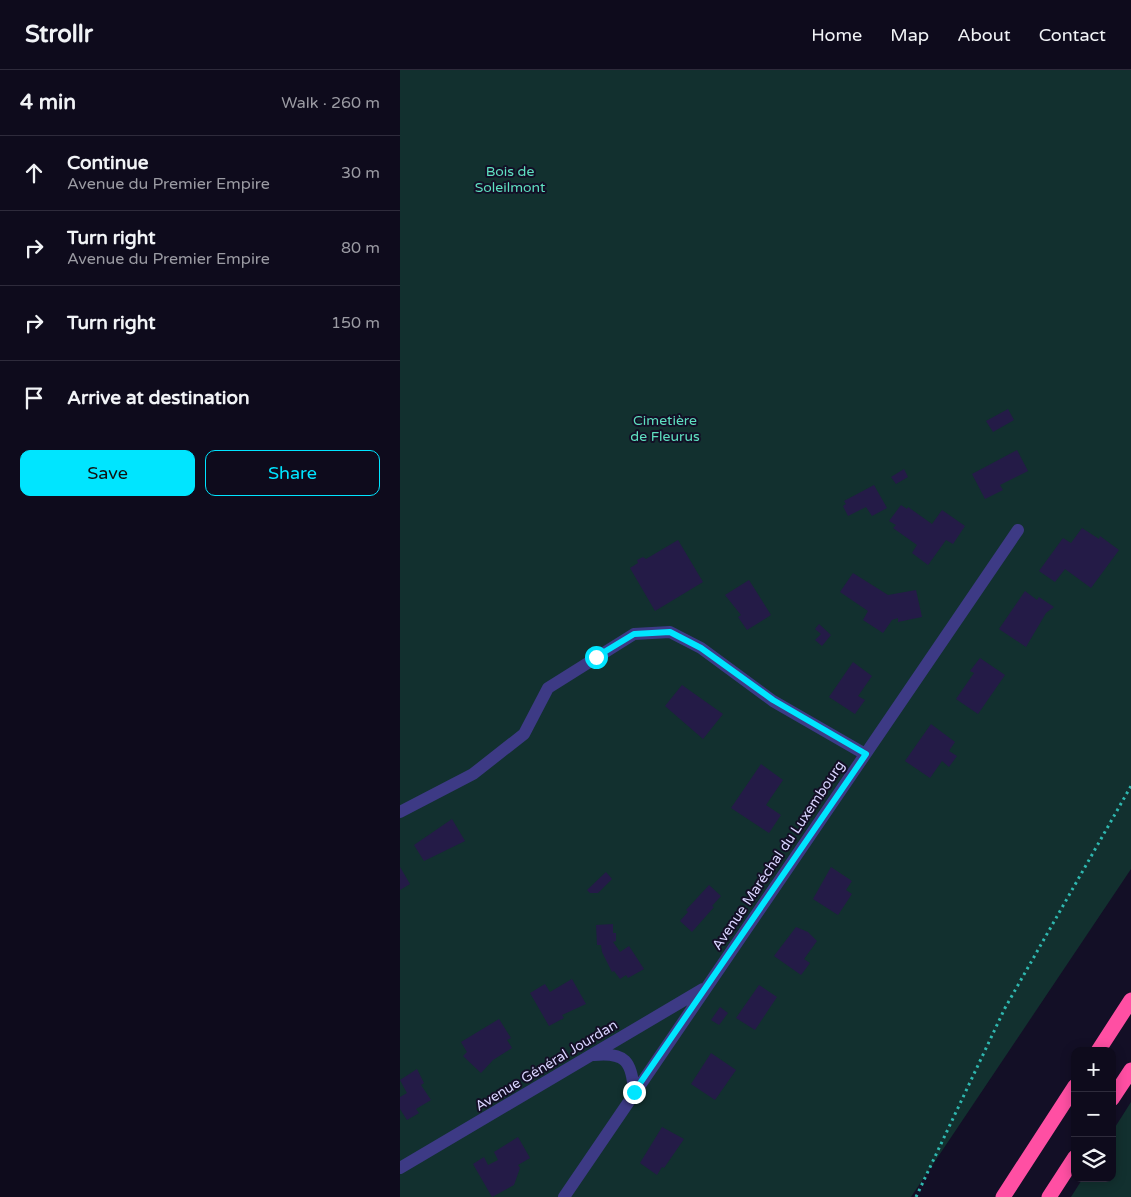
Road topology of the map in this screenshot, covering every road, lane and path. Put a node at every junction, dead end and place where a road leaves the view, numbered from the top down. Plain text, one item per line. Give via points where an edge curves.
1 (1018, 530) dead end
2 (866, 754) junction
3 (1131, 786) edge
4 (400, 812) edge
5 (706, 987) junction
6 (1131, 1000) edge
7 (1101, 1047) edge
8 (591, 1055) junction
9 (1131, 1070) edge
10 (634, 1092) junction
11 (1071, 1092) edge
12 (1116, 1093) edge
13 (1071, 1163) edge
14 (400, 1168) edge
15 (564, 1197) edge
16 (916, 1197) edge
17 (1003, 1197) edge
18 (1049, 1197) edge

1 - 2 street, Avenue Maréchal du Luxembourg
2 - 4 street via 773,700 701,648 670,632 634,634 548,688 524,734 473,774
2 - 5 street, Avenue Maréchal du Luxembourg
3 - 16 path via 1005,1008
5 - 8 street, Avenue Général Jourdan
5 - 10 street, Avenue Maréchal du Luxembourg
6 - 7 highway
8 - 10 street via 612,1053 626,1060 633,1075
8 - 14 street, Avenue Général Jourdan
9 - 12 highway
10 - 15 street, Avenue Maréchal du Luxembourg
11 - 17 highway
13 - 18 highway

